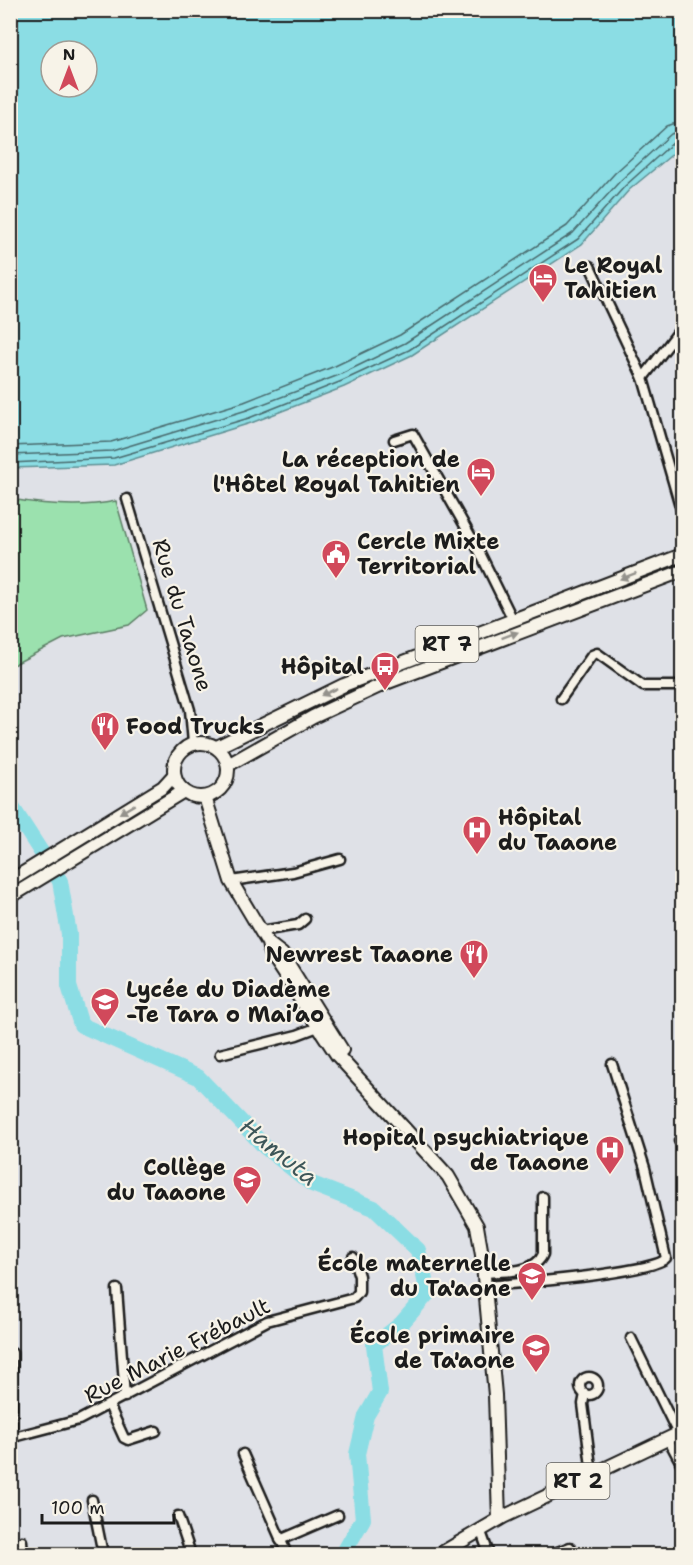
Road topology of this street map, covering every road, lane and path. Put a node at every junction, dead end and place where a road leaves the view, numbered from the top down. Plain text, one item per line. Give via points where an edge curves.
1 (590, 266) dead end
2 (682, 327) edge
3 (643, 378) junction
4 (394, 440) dead end
5 (127, 499) dead end
6 (682, 513) edge
7 (682, 555) edge
8 (682, 571) edge
9 (513, 620) junction
10 (682, 686) edge
11 (561, 699) dead end
12 (193, 743) junction
13 (217, 747) junction
14 (228, 765) junction
15 (174, 775) junction
16 (184, 791) junction
17 (205, 797) junction
18 (340, 859) dead end
19 (55, 861) junction
20 (37, 872) junction
21 (10, 881) edge
22 (231, 881) junction
23 (10, 897) edge
24 (305, 918) dead end
25 (261, 930) junction
26 (322, 1025) junction
27 (220, 1054) dead end
28 (612, 1064) dead end
29 (543, 1197) dead end
30 (353, 1257) dead end
31 (485, 1280) junction
32 (117, 1289) dead end
33 (631, 1338) dead end
34 (12, 1353) dead end
35 (585, 1394) dead end
36 (125, 1397) junction
37 (109, 1405) junction
38 (156, 1431) dead end
39 (676, 1435) edge
40 (11, 1438) edge
41 (243, 1454) dead end
42 (682, 1465) edge
43 (592, 1474) junction
44 (92, 1500) dead end
45 (338, 1515) dead end
46 (178, 1516) dead end
47 (499, 1519) junction
48 (480, 1529) junction
49 (280, 1540) junction
50 (22, 1541) dead end
51 (23, 1554) edge
52 (103, 1554) edge
53 (191, 1554) edge
54 (286, 1554) edge
55 (440, 1554) edge
56 (489, 1554) edge
57 (552, 1554) edge
58 (576, 1554) edge

1 - 3 street
2 - 3 street
3 - 6 street
4 - 9 street via 413,434
5 - 12 street, Rue du Taaone via 190,710
7 -> 9 main road, RT 7
14 -> 8 main road, RT 7 via 386,683
9 -> 13 main road, RT 7 via 344,685
10 - 11 street via 643,686 597,652
12 - 13 main road
12 - 15 main road via 177,757
13 - 14 main road
14 - 17 main road via 228,777 222,788
15 - 16 main road
15 -> 19 main road
16 - 17 main road
16 - 19 main road
17 - 22 main road
18 - 22 street via 293,872
19 - 20 main road
20 - 21 main road
20 - 23 main road
22 - 25 main road
24 - 25 street via 298,925
25 - 26 main road via 270,953
26 - 27 street
26 - 31 main road via 351,1070 447,1176 466,1204 477,1226
28 - 31 street via 645,1167 666,1257 657,1264 622,1272
29 - 31 street via 540,1261
30 - 36 street, Rue Marie Frébault via 359,1292 354,1298 267,1321
31 - 47 main road
32 - 36 street
33 - 39 street
34 - 40 street
35 - 43 street
36 - 37 street, Rue Marie Frébault
37 - 38 street via 124,1438
37 - 40 street, Rue Marie Frébault via 79,1420
39 - 42 street
39 - 43 main road, RT 2
41 - 49 street
43 - 47 main road, RT 2
44 - 52 street
45 - 49 street
46 - 53 street
47 - 48 main road, RT 2
48 - 55 main road, RT 2
48 - 56 street
49 - 54 street
50 - 51 street
57 - 58 street via 570,1547

